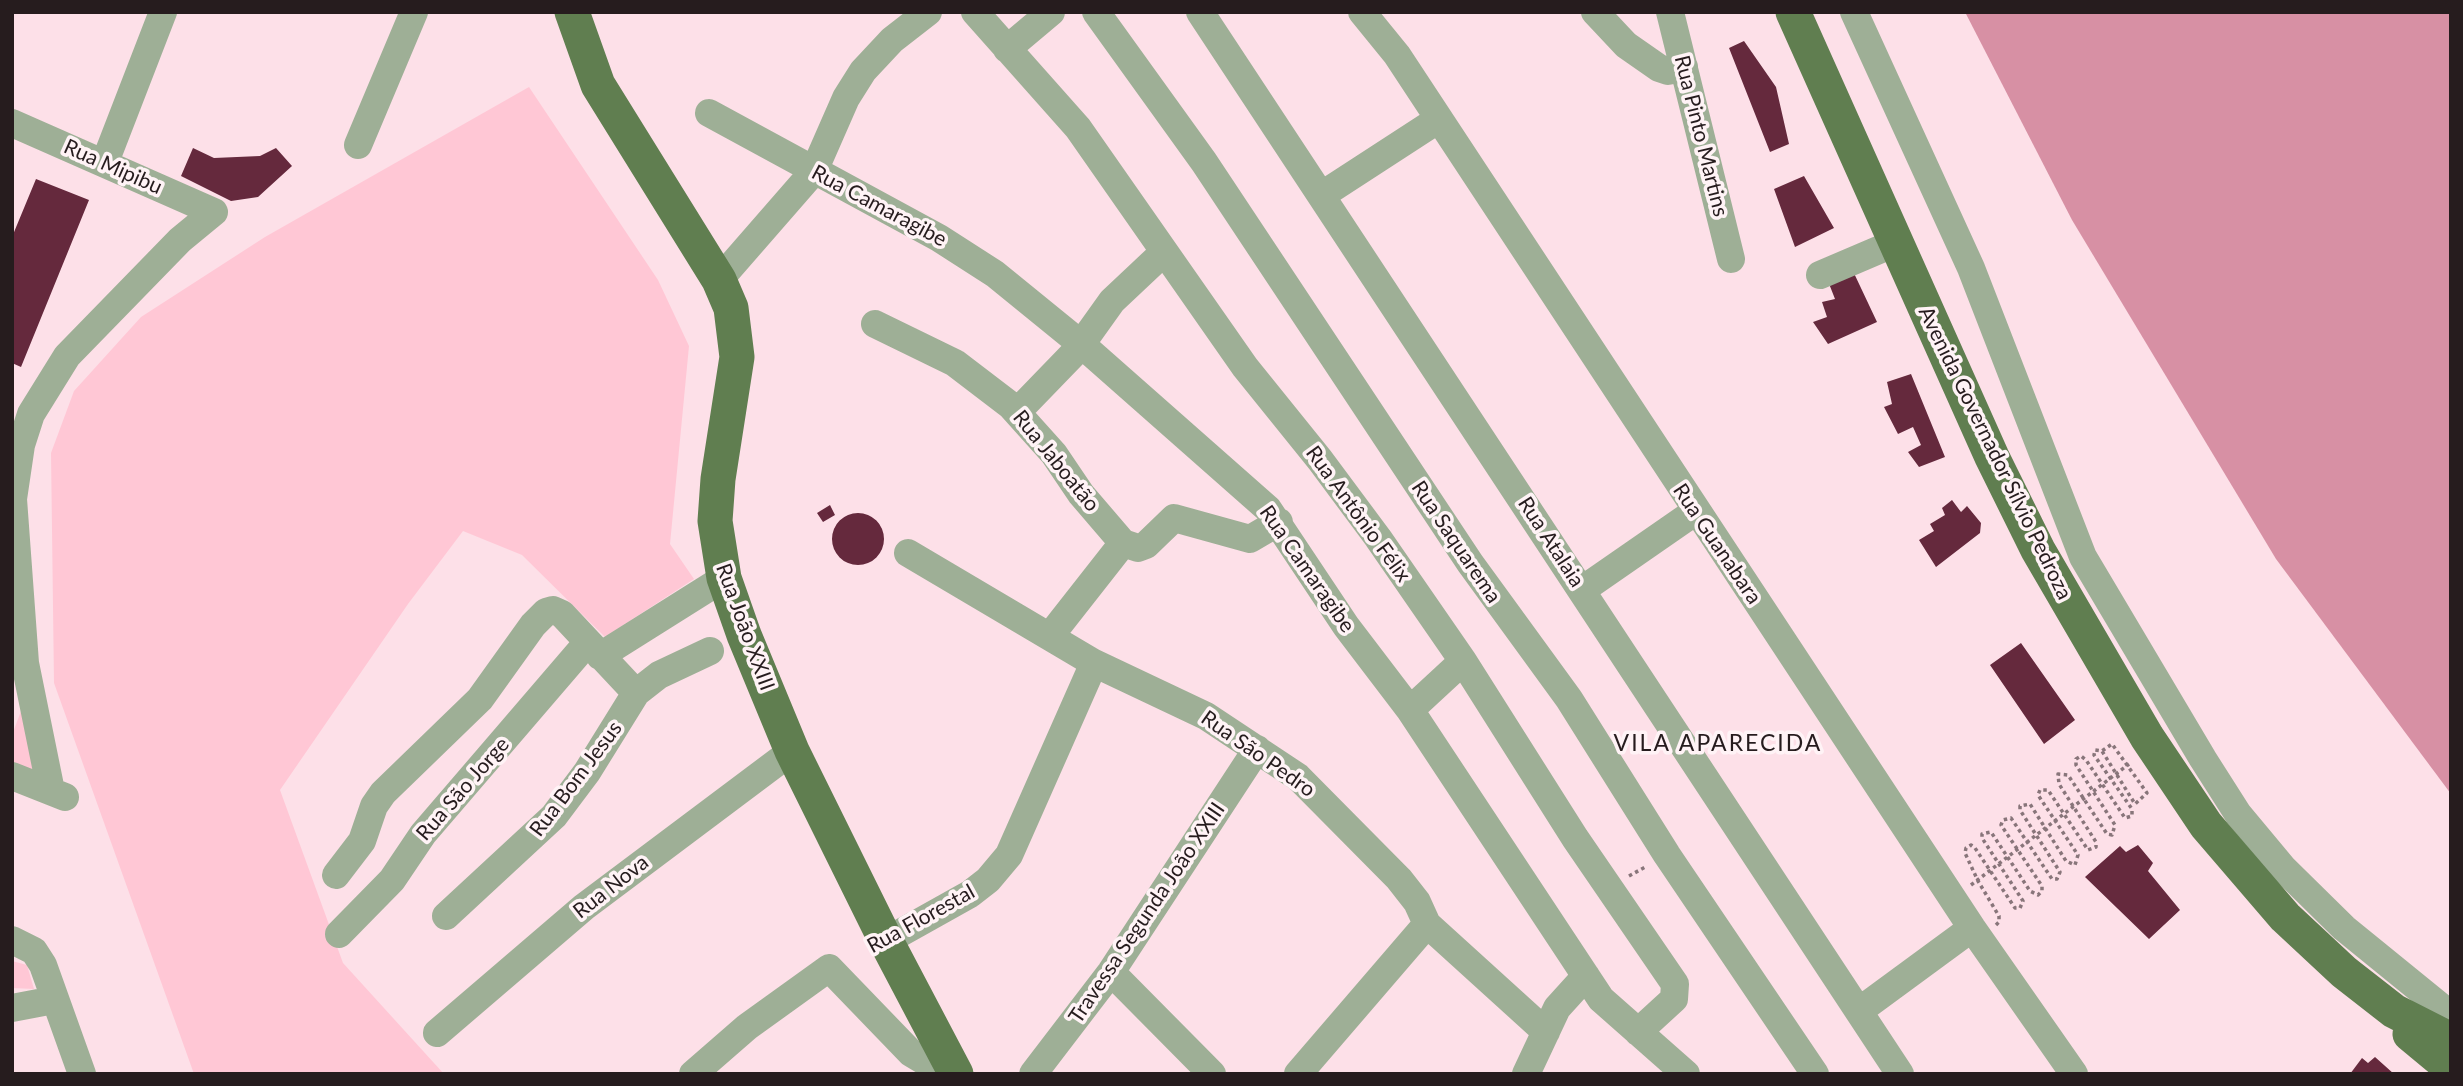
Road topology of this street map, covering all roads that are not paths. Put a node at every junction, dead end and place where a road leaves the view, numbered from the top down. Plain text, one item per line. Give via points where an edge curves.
1 (163, 12) edge
2 (414, 12) edge
3 (572, 12) edge
4 (928, 12) edge
5 (975, 12) edge
6 (1051, 12) edge
7 (1096, 12) edge
8 (1200, 12) edge
9 (1362, 12) edge
10 (1595, 12) edge
11 (1670, 12) edge
12 (1793, 12) edge
13 (1854, 12) edge
14 (1007, 49) junction
15 (1684, 67) junction
16 (709, 113) dead end
17 (1439, 119) junction
18 (12, 123) edge
19 (358, 145) dead end
20 (105, 162) junction
21 (814, 171) junction
22 (1322, 195) junction
23 (184, 200) junction
24 (180, 240) junction
25 (1895, 243) junction
26 (1163, 253) junction
27 (1731, 259) dead end
28 (1820, 275) dead end
29 (719, 280) junction
30 (875, 324) dead end
31 (1081, 344) junction
32 (1017, 412) junction
33 (1696, 511) junction
34 (1279, 522) junction
35 (1123, 543) junction
36 (908, 553) dead end
37 (724, 578) junction
38 (1582, 590) junction
39 (1050, 636) junction
40 (593, 649) junction
41 (710, 651) dead end
42 (1464, 661) junction
43 (25, 663) junction
44 (1094, 663) junction
45 (636, 693) junction
46 (12, 694) edge
47 (1410, 710) junction
48 (1257, 749) junction
49 (792, 751) junction
50 (12, 776) edge
51 (336, 875) dead end
52 (446, 916) dead end
53 (1427, 924) junction
54 (1982, 926) junction
55 (339, 934) dead end
56 (12, 940) edge
57 (886, 941) junction
58 (1111, 972) junction
59 (1586, 976) junction
60 (54, 1000) junction
61 (12, 1008) edge
62 (1859, 1011) junction
63 (2394, 1011) junction
64 (2451, 1015) edge
65 (1546, 1032) junction
66 (1637, 1032) junction
67 (437, 1033) dead end
68 (2451, 1040) edge
69 (2451, 1068) edge
70 (954, 1069) edge
71 (1532, 1071) edge
72 (82, 1074) edge
73 (693, 1074) edge
74 (1033, 1074) edge
75 (1212, 1074) edge
76 (1298, 1074) edge
77 (1686, 1074) edge
78 (1815, 1074) edge
79 (1899, 1074) edge
80 (2074, 1074) edge

1 - 20 street
2 - 19 street
3 - 29 main road, Rua João XXIII via 598,85
4 - 21 street via 863,71
5 - 14 street, Rua Antônio Félix
6 - 14 street
7 - 78 street, Rua Saquarema via 1204,162 1477,574 1569,699 1667,855
8 - 22 street, Rua Atalaia
9 - 17 street, Rua Guanabara
10 - 15 street via 1626,45 1659,68
11 - 15 street, Rua Pinto Martins
12 - 25 main road, Avenida Governador Sílvio Pedroza
13 - 64 street via 1971,268 2083,557 2203,759 2238,814 2283,868 2344,928
14 - 26 street, Rua Antônio Félix via 1078,128
15 - 27 street, Rua Pinto Martins
16 - 21 street, Rua Camaragibe
17 - 22 street
17 - 33 street, Rua Guanabara
18 - 20 street, Rua Mipibu
20 - 23 street, Rua Mipibu
21 - 29 street
21 - 31 street, Rua Camaragibe via 967,254
22 - 38 street, Rua Atalaia
23 - 24 street
23 - 24 street, Rua Mipibu via 214,212
24 - 43 street via 67,356 31,414 13,499
25 - 28 street
25 - 63 main road, Avenida Governador Sílvio Pedroza via 1957,384 2140,755 2285,917
26 - 31 street via 1111,301
26 - 42 street, Rua Antônio Félix via 1362,516
29 - 37 main road, Rua João XXIII via 731,308 737,357 716,503 716,539
30 - 32 street, Rua Jaboatão via 955,363
31 - 32 street
31 - 34 street, Rua Camaragibe
32 - 35 street, Rua Jaboatão
33 - 38 street
33 - 54 street, Rua Guanabara via 1953,900
34 - 35 street via 1250,539 1174,518 1146,545 1138,548
34 - 47 street, Rua Camaragibe via 1346,626
35 - 39 street
36 - 39 street, Rua São Pedro
37 - 40 street, Rua São Jorge
37 - 49 main road, Rua João XXIII
38 - 62 street, Rua Atalaia
39 - 44 street, Rua São Pedro
40 - 45 street
40 - 51 street via 553,610 533,625 480,699 383,793 362,841
40 - 55 street, Rua São Jorge via 423,834 392,880
41 - 45 street, Rua Bom Jesus via 659,674
42 - 47 street
42 - 66 street, Rua Antônio Félix via 1676,988 1674,999
43 - 46 street
43 - 50 street via 59,794
44 - 48 street, Rua São Pedro via 1206,716
44 - 57 street, Rua Florestal via 1009,855 970,894
45 - 52 street, Rua Bom Jesus via 554,816
47 - 59 street, Rua Camaragibe
48 - 53 street, Rua São Pedro via 1320,796 1368,845 1417,902
48 - 58 street, Travessa Segunda João XXIII
49 - 57 main road, Rua João XXIII
49 - 67 street, Rua Nova via 584,907
53 - 65 street, Rua São Pedro
53 - 76 street
54 - 62 street
54 - 80 street, Rua Guanabara
56 - 60 street via 39,957
57 - 70 main road, Rua João XXIII
58 - 74 street, Travessa Segunda João XXIII
58 - 75 street
59 - 65 street via 1557,1008
59 - 66 street, Rua Camaragibe via 1608,1007
60 - 61 street
60 - 72 street
62 - 79 street, Rua Atalaia
63 - 68 main road
63 - 69 main road via 2408,1032
65 - 71 street
66 - 77 street, Rua Camaragibe
70 - 73 street via 911,1053 829,968 747,1027

